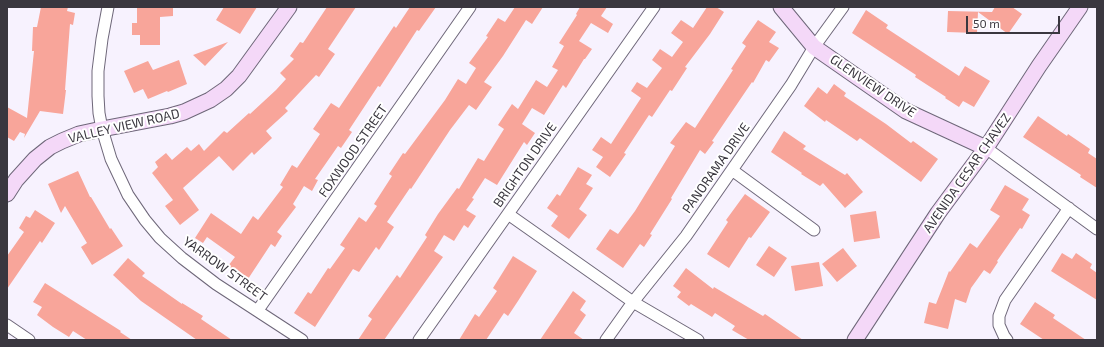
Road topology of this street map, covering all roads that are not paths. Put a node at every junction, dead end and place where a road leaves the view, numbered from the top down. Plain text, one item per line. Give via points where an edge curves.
1 (108, 7) edge
2 (289, 7) edge
3 (470, 7) edge
4 (654, 7) edge
5 (781, 7) edge
6 (843, 7) edge
7 (1080, 7) edge
8 (814, 46) junction
9 (102, 129) junction
10 (986, 148) junction
11 (732, 170) junction
12 (7, 194) edge
13 (1069, 208) junction
14 (508, 214) junction
15 (1097, 229) edge
16 (814, 230) dead end
17 (633, 302) junction
18 (258, 310) junction
19 (7, 325) edge
20 (29, 340) edge
21 (302, 340) edge
22 (419, 340) edge
23 (606, 340) edge
24 (698, 340) edge
25 (855, 340) edge
26 (1007, 340) edge

1 - 9 street, YARROW STREET via 98,71
2 - 9 street, VALLEY VIEW ROAD via 239,76 210,100 170,116
3 - 18 street, FOXWOOD STREET
4 - 14 street, BRIGHTON DRIVE
5 - 8 street, GLENVIEW DRIVE
6 - 8 street, PANORAMA DRIVE
7 - 10 street, AVENIDA CESAR CHAVEZ
8 - 10 street, GLENVIEW DRIVE via 906,111
8 - 11 street, PANORAMA DRIVE via 791,85
9 - 12 street, VALLEY VIEW ROAD via 79,134 50,147 35,159
9 - 18 street, YARROW STREET via 111,159 128,195 160,238 216,284
10 - 13 street, GLENVIEW DRIVE
10 - 25 street, AVENIDA CESAR CHAVEZ via 938,213
11 - 16 street
11 - 17 street, PANORAMA DRIVE via 686,236
13 - 15 street, GLENVIEW DRIVE
13 - 26 street via 1005,300 999,316 999,326
14 - 17 street
14 - 22 street, BRIGHTON DRIVE
17 - 23 street, PANORAMA DRIVE
17 - 24 street
18 - 21 street, YARROW STREET
19 - 20 street

